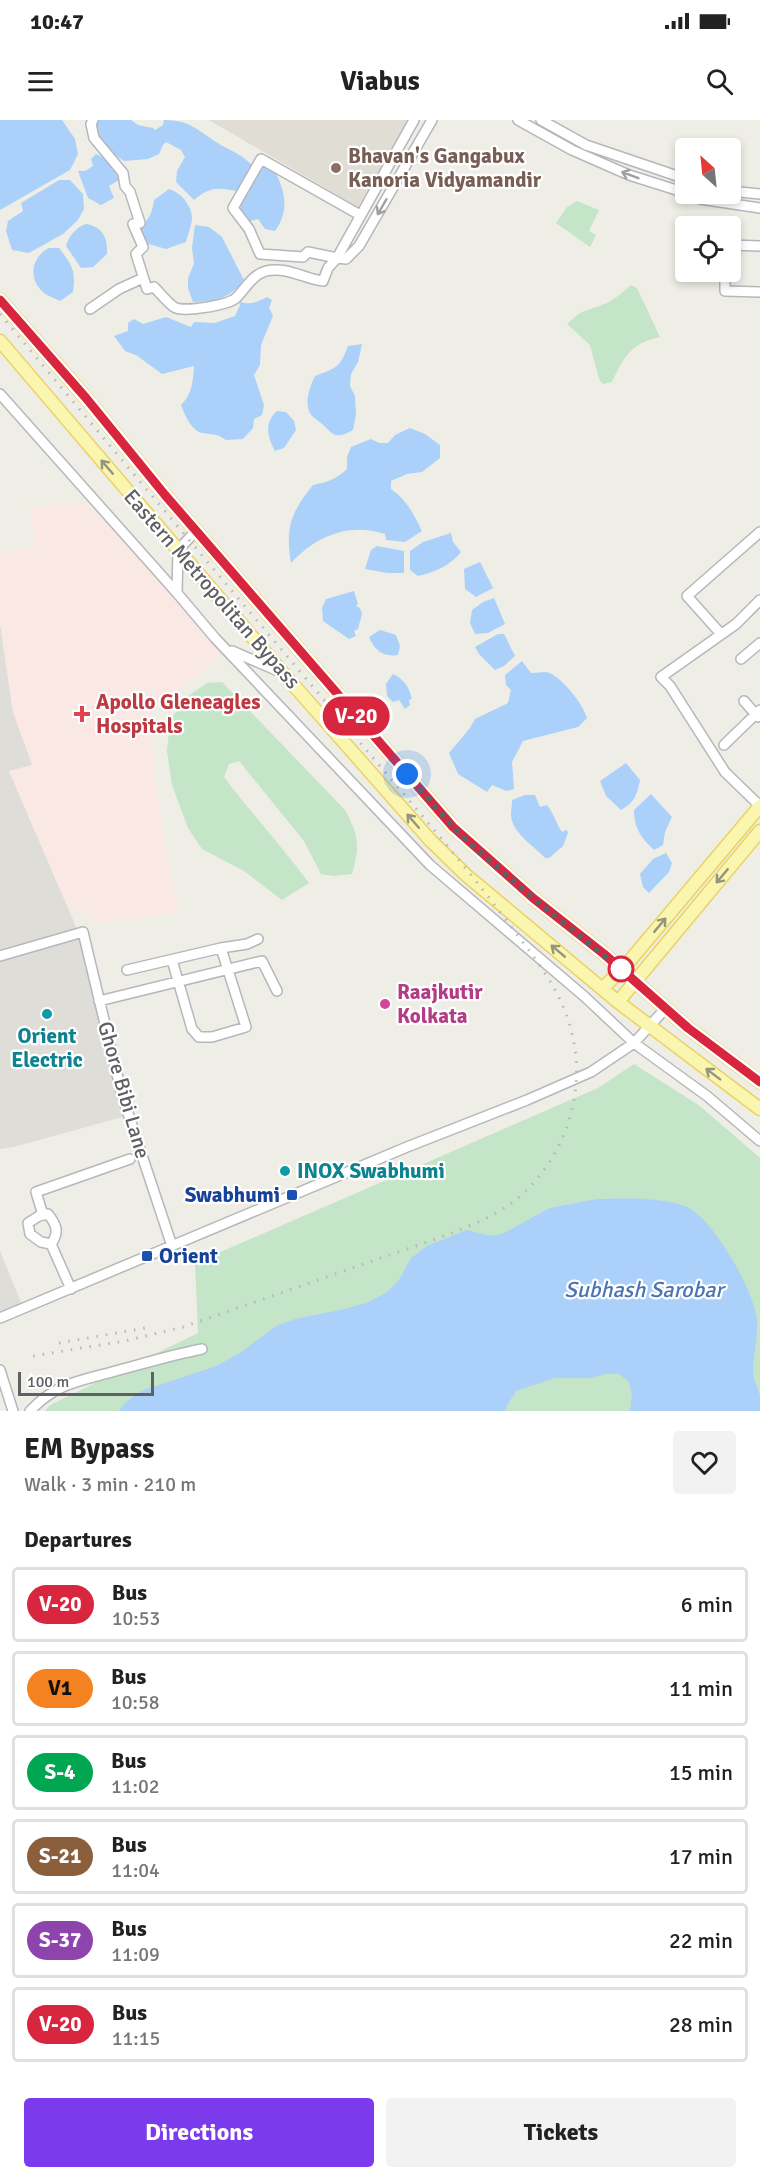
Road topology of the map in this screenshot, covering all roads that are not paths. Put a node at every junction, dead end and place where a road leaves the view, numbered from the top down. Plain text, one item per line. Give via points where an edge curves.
1 (93, 120) edge
2 (414, 120) edge
3 (432, 120) edge
4 (518, 120) edge
5 (541, 120) edge
6 (610, 154) junction
7 (606, 165) junction
8 (675, 175) edge
9 (675, 190) edge
10 (741, 192) edge
11 (760, 194) edge
12 (734, 204) edge
13 (760, 208) edge
14 (360, 215) junction
15 (741, 245) edge
16 (760, 246) edge
17 (337, 258) junction
18 (143, 278) junction
19 (725, 282) edge
20 (760, 292) edge
21 (0, 300) edge
22 (90, 309) dead end
23 (0, 341) edge
24 (6, 353) edge
25 (0, 394) edge
26 (196, 531) junction
27 (760, 532) edge
28 (178, 550) junction
29 (177, 593) junction
30 (760, 600) edge
31 (721, 634) junction
32 (760, 643) edge
33 (228, 649) junction
34 (741, 659) dead end
35 (283, 673) junction
36 (744, 701) dead end
37 (759, 714) edge
38 (724, 745) dead end
39 (760, 806) edge
40 (760, 831) edge
41 (258, 939) dead end
42 (221, 948) junction
43 (0, 956) edge
44 (172, 960) junction
45 (227, 969) junction
46 (621, 969) junction
47 (127, 970) dead end
48 (179, 981) junction
49 (635, 982) junction
50 (603, 988) junction
51 (277, 991) dead end
52 (99, 1001) junction
53 (618, 1002) junction
54 (665, 1009) junction
55 (650, 1026) junction
56 (634, 1043) junction
57 (760, 1082) edge
58 (760, 1109) edge
59 (760, 1141) edge
60 (130, 1159) dead end
61 (43, 1215) junction
62 (51, 1244) junction
63 (172, 1246) junction
64 (71, 1288) junction
65 (0, 1318) edge
66 (202, 1349) dead end
67 (0, 1370) edge
68 (13, 1411) edge
69 (30, 1411) edge

1 - 18 street via 94,138 123,173 140,223 133,224 143,247 136,254
2 - 14 street
3 -> 17 street via 359,246 346,260
4 - 7 street
5 - 6 street
6 - 7 street
6 - 8 street
9 -> 7 street
10 - 11 street
12 - 13 street
14 - 17 street
14 - 17 street via 261,159 233,208 249,229 260,254 303,257 308,252
15 - 16 street
17 - 18 street via 323,281 308,280 301,273 269,270 256,275 234,300 182,310 154,287 147,289
18 - 22 street
19 - 20 street via 725,291
21 - 26 main road, Eastern Metropolitan Bypass
23 - 24 main road, Eastern Metropolitan Bypass
28 -> 24 main road, Eastern Metropolitan Bypass
25 - 29 street
26 - 28 street
26 - 46 main road, Eastern Metropolitan Bypass via 453,827
27 - 31 street via 687,596
28 - 29 street
28 - 35 main road, Eastern Metropolitan Bypass
29 - 33 street
30 - 31 street
31 - 39 street via 662,677 725,772
32 - 34 street
33 - 35 street
33 - 56 street via 430,865
50 -> 35 main road, Eastern Metropolitan Bypass via 466,875 430,840
36 - 37 street
37 - 38 street
46 -> 39 main road
40 -> 49 main road
41 - 42 street
42 - 44 street
42 - 45 street
43 - 52 street, Ghore Bibi Lane via 82,932
44 - 47 street
44 - 48 street
45 - 48 street
45 - 48 street via 246,1027 212,1037 200,1037 192,1029
45 - 51 street via 262,961
46 - 49 main road, Eastern Metropolitan Bypass
46 - 50 main road
48 - 52 street
49 - 53 main road
49 - 54 main road, Eastern Metropolitan Bypass
50 - 53 main road, Eastern Metropolitan Bypass
52 - 63 street, Ghore Bibi Lane via 122,1095
53 - 55 main road, Eastern Metropolitan Bypass
54 - 55 street
54 - 57 main road, Eastern Metropolitan Bypass
55 - 56 street
58 -> 55 main road, Eastern Metropolitan Bypass
56 - 59 street
56 - 63 street via 591,1072
60 - 61 street via 36,1192
61 - 62 street via 48,1214 57,1230
61 - 62 street via 28,1223 30,1234
62 - 64 street
63 - 64 street
64 - 65 street
66 - 69 street via 64,1385
67 - 68 street

